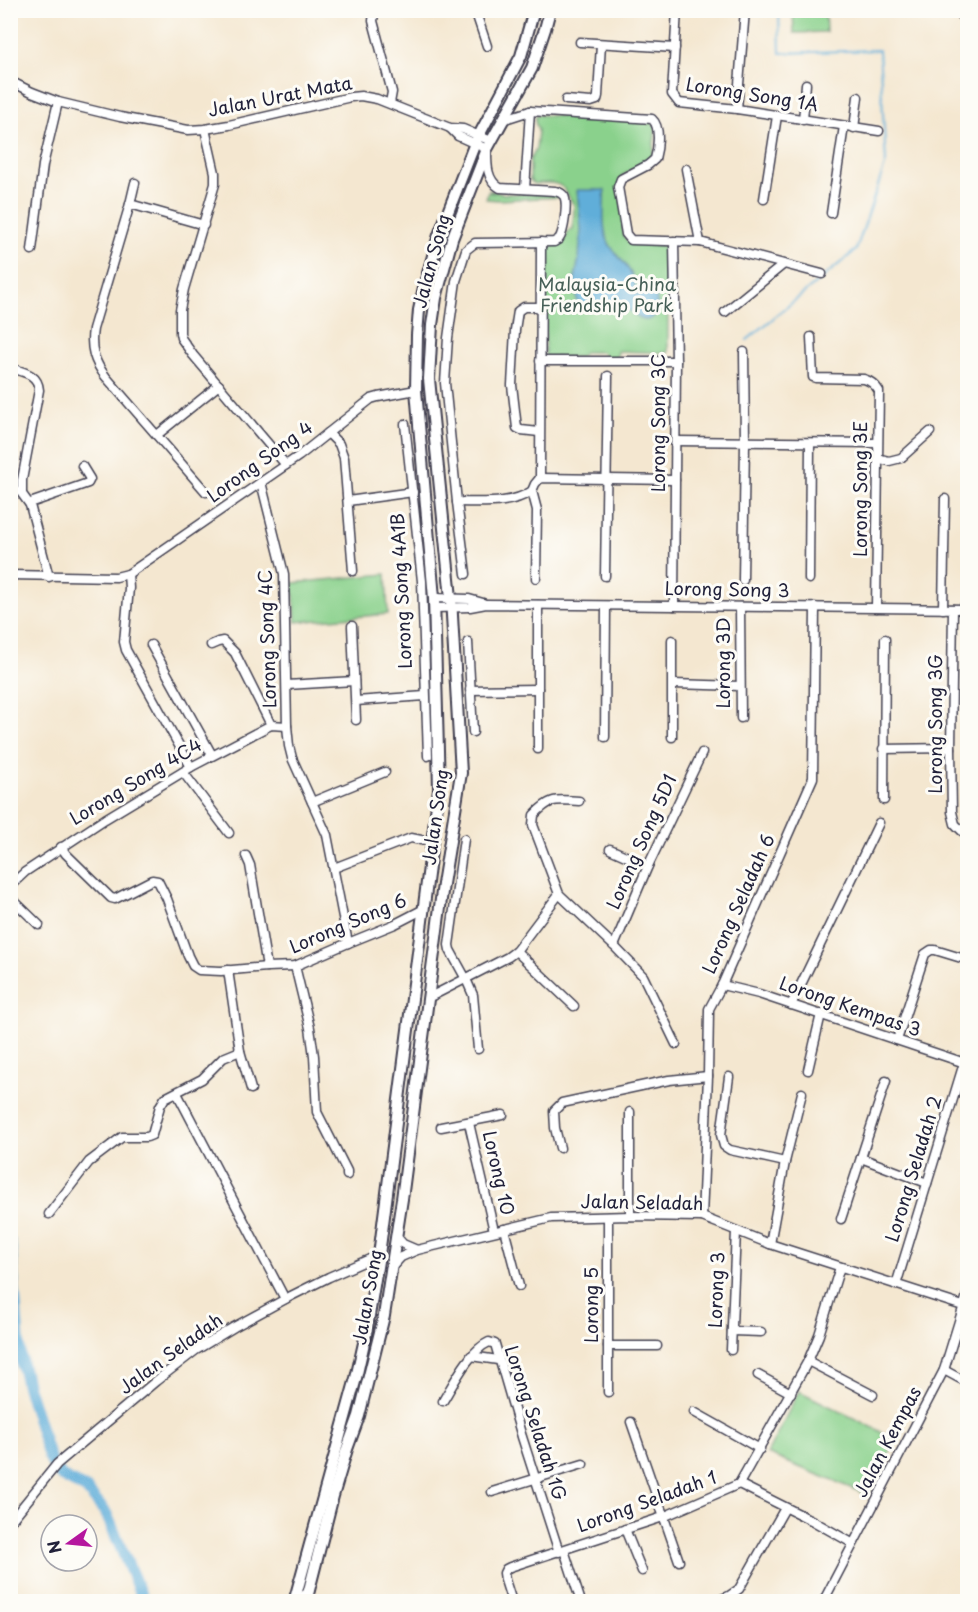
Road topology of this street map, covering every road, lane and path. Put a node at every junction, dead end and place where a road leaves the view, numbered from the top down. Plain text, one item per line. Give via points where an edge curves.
1 (378, 10) edge
2 (475, 10) edge
3 (534, 10) edge
4 (549, 10) edge
5 (677, 10) edge
6 (745, 10) edge
7 (958, 10) edge
8 (968, 27) edge
9 (580, 42) dead end
10 (601, 44) junction
11 (487, 46) dead end
12 (675, 48) junction
13 (10, 81) edge
14 (806, 84) dead end
15 (858, 97) dead end
16 (566, 100) dead end
17 (58, 102) junction
18 (390, 103) junction
19 (737, 110) junction
20 (530, 111) junction
21 (777, 116) junction
22 (502, 120) junction
23 (803, 120) junction
24 (844, 126) junction
25 (854, 128) junction
26 (205, 129) junction
27 (879, 131) dead end
28 (477, 140) junction
29 (489, 145) junction
30 (686, 169) dead end
31 (135, 183) dead end
32 (525, 189) junction
33 (764, 199) dead end
34 (130, 204) junction
35 (831, 213) dead end
36 (204, 225) junction
37 (674, 241) junction
38 (541, 242) junction
39 (700, 242) junction
40 (32, 250) dead end
41 (784, 264) junction
42 (822, 273) dead end
43 (541, 307) junction
44 (725, 312) dead end
45 (812, 337) dead end
46 (744, 352) dead end
47 (540, 361) junction
48 (676, 362) junction
49 (10, 368) edge
50 (608, 376) dead end
51 (219, 384) junction
52 (416, 390) junction
53 (405, 424) dead end
54 (539, 432) junction
55 (930, 432) dead end
56 (328, 433) junction
57 (157, 435) junction
58 (676, 441) junction
59 (745, 442) junction
60 (810, 442) junction
61 (877, 443) junction
62 (877, 458) junction
63 (286, 465) junction
64 (82, 466) dead end
65 (540, 478) junction
66 (607, 479) junction
67 (675, 480) junction
68 (261, 482) junction
69 (532, 491) junction
70 (206, 492) dead end
71 (412, 492) junction
72 (945, 499) dead end
73 (348, 501) junction
74 (457, 502) junction
75 (30, 505) junction
76 (352, 571) dead end
77 (128, 574) junction
78 (466, 574) dead end
79 (10, 575) edge
80 (605, 576) dead end
81 (49, 577) junction
82 (536, 578) dead end
83 (809, 579) dead end
84 (743, 580) dead end
85 (435, 603) junction
86 (451, 603) junction
87 (538, 605) junction
88 (606, 606) junction
89 (674, 606) junction
90 (740, 607) junction
91 (815, 607) junction
92 (876, 608) junction
93 (948, 609) junction
94 (968, 609) edge
95 (352, 626) dead end
96 (885, 639) dead end
97 (672, 640) dead end
98 (468, 642) dead end
99 (151, 645) dead end
100 (211, 645) dead end
101 (354, 681) junction
102 (673, 684) junction
103 (287, 685) junction
104 (740, 686) junction
105 (538, 688) junction
106 (470, 690) junction
107 (425, 696) junction
108 (356, 701) junction
109 (741, 718) dead end
110 (356, 720) dead end
111 (271, 725) junction
112 (286, 726) junction
113 (473, 732) dead end
114 (606, 737) dead end
115 (672, 737) dead end
116 (951, 748) junction
117 (538, 749) dead end
118 (883, 749) junction
119 (702, 753) dead end
120 (212, 755) junction
121 (428, 756) dead end
122 (187, 770) junction
123 (385, 772) dead end
124 (884, 800) dead end
125 (579, 801) dead end
126 (312, 802) junction
127 (879, 823) dead end
128 (968, 832) edge
129 (230, 833) dead end
130 (464, 839) dead end
131 (421, 840) dead end
132 (61, 847) junction
133 (610, 849) dead end
134 (246, 856) dead end
135 (648, 866) junction
136 (334, 868) junction
137 (443, 884) junction
138 (10, 886) edge
139 (559, 894) junction
140 (10, 897) edge
141 (424, 909) junction
142 (39, 925) dead end
143 (348, 943) junction
144 (614, 946) junction
145 (516, 951) junction
146 (968, 960) edge
147 (295, 966) junction
148 (267, 967) junction
149 (228, 970) junction
150 (466, 979) junction
151 (722, 984) junction
152 (428, 998) junction
153 (791, 1005) junction
154 (574, 1006) dead end
155 (411, 1009) junction
156 (821, 1014) junction
157 (897, 1040) junction
158 (676, 1044) dead end
159 (478, 1049) dead end
160 (240, 1051) junction
161 (966, 1064) edge
162 (808, 1070) dead end
163 (708, 1076) junction
164 (729, 1077) dead end
165 (886, 1081) dead end
166 (251, 1089) dead end
167 (177, 1093) junction
168 (802, 1093) dead end
169 (630, 1112) dead end
170 (503, 1115) dead end
171 (469, 1123) junction
172 (441, 1127) dead end
173 (560, 1148) dead end
174 (861, 1158) junction
175 (785, 1162) junction
176 (347, 1175) dead end
177 (927, 1183) junction
178 (49, 1214) dead end
179 (630, 1216) junction
180 (608, 1217) junction
181 (702, 1217) junction
182 (841, 1219) dead end
183 (504, 1229) junction
184 (494, 1231) junction
185 (736, 1232) junction
186 (396, 1236) junction
187 (770, 1244) junction
188 (417, 1250) junction
189 (380, 1255) junction
190 (840, 1267) junction
191 (391, 1268) junction
192 (896, 1285) junction
193 (519, 1286) dead end
194 (968, 1292) edge
195 (285, 1299) junction
196 (963, 1306) junction
197 (732, 1331) junction
198 (761, 1332) dead end
199 (608, 1346) junction
200 (657, 1346) dead end
201 (731, 1350) dead end
202 (471, 1356) junction
203 (498, 1360) junction
204 (808, 1361) junction
205 (944, 1370) junction
206 (758, 1375) dead end
207 (968, 1383) edge
208 (608, 1392) dead end
209 (791, 1393) junction
210 (873, 1395) dead end
211 (443, 1401) dead end
212 (694, 1412) dead end
213 (631, 1422) dead end
214 (760, 1449) junction
215 (584, 1464) dead end
216 (536, 1478) junction
217 (739, 1484) junction
218 (492, 1492) dead end
219 (785, 1508) junction
220 (663, 1516) junction
221 (10, 1522) edge
222 (625, 1529) junction
223 (852, 1543) junction
224 (561, 1551) junction
225 (679, 1560) dead end
226 (642, 1571) dead end
227 (307, 1600) edge
228 (294, 1602) edge
229 (512, 1602) edge
230 (581, 1602) edge
231 (714, 1602) edge
232 (823, 1602) edge

1 - 18 street via 373,21 392,92
2 - 11 street
3 - 28 main road, Jalan Song via 521,56
4 - 22 main road, Jalan Song via 532,68
5 - 12 street, Lorong Song 1A
6 - 19 street
7 - 8 street
9 - 10 street
10 - 12 street
10 - 16 street via 597,100
12 - 19 street, Lorong Song 1A via 675,99 685,104
13 - 17 street, Jalan Urat Mata
14 - 23 street
15 - 25 street
17 - 26 street, Jalan Urat Mata via 188,130
17 - 40 street via 43,165
18 - 26 street, Jalan Urat Mata via 351,97
18 - 28 street, Jalan Urat Mata via 450,128 458,136
19 - 21 street, Lorong Song 1A
20 - 22 street
20 - 32 street
20 - 37 street via 653,120 657,129 655,159 621,179 618,187 626,234 631,240
21 - 23 street, Lorong Song 1A
21 - 33 street
22 - 29 main road, Jalan Song
23 - 24 street, Lorong Song 1A
24 - 25 street, Lorong Song 1A
24 - 35 street
25 - 27 street, Lorong Song 1A
26 - 36 street via 216,179
28 - 29 street, Jalan Urat Mata
28 - 52 main road, Jalan Song via 439,235 424,287 417,335
29 - 32 street via 488,168 495,185
29 - 86 main road, Jalan Song via 452,238 432,325 429,379
30 - 39 street
31 - 34 street
32 - 38 street via 555,191 564,196 563,235 554,242
34 - 36 street
34 - 57 street via 93,328 92,346 99,368
36 - 51 street via 182,300 180,333
37 - 39 street
37 - 48 street, Lorong Song 3C
38 - 43 street
38 - 74 street via 475,243 466,250 456,281 445,383
39 - 41 street
41 - 42 street
41 - 44 street
43 - 47 street
43 - 54 street via 518,311 512,385 517,428
45 - 61 street, Lorong Song 3E via 813,377 864,379 876,385
46 - 59 street
47 - 48 street
47 - 54 street
48 - 58 street, Lorong Song 3C
49 - 75 street via 31,375 38,383 21,490
50 - 66 street
51 - 57 street
51 - 63 street
52 - 56 street, Lorong Song 4 via 374,398
52 - 85 main road, Jalan Song
53 - 71 street, Lorong Song 4A1B
54 - 65 street
55 - 62 street via 900,458
56 - 63 street, Lorong Song 4
56 - 73 street via 342,449
57 - 70 street
58 - 59 street
58 - 67 street, Lorong Song 3C
59 - 60 street
59 - 84 street
60 - 61 street
60 - 83 street
61 - 62 street, Lorong Song 3E
62 - 92 street, Lorong Song 3E
63 - 68 street, Lorong Song 4
64 - 75 street via 88,483
65 - 66 street
65 - 69 street
66 - 67 street
66 - 80 street
67 - 89 street, Lorong Song 3C
68 - 77 street, Lorong Song 4
68 - 103 street, Lorong Song 4C via 284,574
69 - 74 street via 502,501
69 - 82 street via 537,510
71 - 73 street
71 - 107 street, Lorong Song 4A1B via 422,580
72 - 93 street, Lorong Song 3G
73 - 76 street
74 - 78 street
75 - 81 street
77 - 81 street
77 - 122 street via 126,650
79 - 81 street
85 - 86 street, Lorong Song 3
85 - 141 main road, Jalan Song via 439,789
86 - 87 street, Lorong Song 3 via 470,607
86 - 137 main road, Jalan Song via 461,772
87 - 88 street, Lorong Song 3
87 - 105 street
88 - 89 street, Lorong Song 3
88 - 114 street
89 - 90 street, Lorong Song 3
90 - 91 street, Lorong Song 3
90 - 104 street, Lorong 3D
91 - 92 street, Lorong Song 3
91 - 151 street, Lorong Seladah 6 via 813,778
92 - 93 street, Lorong Song 3
93 - 94 street, Lorong Song 3
93 - 116 street, Lorong Song 3G
95 - 101 street
96 - 118 street
97 - 102 street
98 - 106 street
99 - 120 street
100 - 111 street via 223,641 235,653
101 - 103 street
101 - 108 street
102 - 104 street
102 - 115 street
103 - 112 street, Lorong Song 4C
104 - 109 street, Lorong 3D
105 - 106 street
105 - 117 street
106 - 113 street
107 - 108 street
107 - 121 street, Lorong Song 4A1B
108 - 110 street
111 - 112 street
111 - 120 street, Lorong Song 4C4
112 - 126 street, Lorong Song 4C via 292,758
116 - 118 street
116 - 128 street, Lorong Song 3G via 952,812 955,824
118 - 124 street
119 - 135 street, Lorong Song 5D1
120 - 122 street, Lorong Song 4C4
122 - 129 street
122 - 132 street, Lorong Song 4C4
123 - 126 street
125 - 139 street via 552,800 534,815 533,825
126 - 136 street, Lorong Song 4C via 327,835
127 - 153 street
130 - 150 street via 448,945
131 - 136 street via 411,838
132 - 138 street, Lorong Song 4C4
132 - 149 street, Lorong Song 6 via 111,898 158,881 193,966 211,972
133 - 135 street
134 - 148 street
135 - 144 street, Lorong Song 5D1
136 - 143 street, Lorong Song 4C
137 - 141 main road via 434,901
137 - 152 main road, Jalan Song
139 - 144 street
139 - 145 street
140 - 142 street
141 - 143 street, Lorong Song 6
141 - 155 main road, Jalan Song
143 - 147 street, Lorong Song 6
144 - 158 street via 643,976
145 - 150 street
145 - 154 street
146 - 157 street via 934,950 925,954
147 - 148 street, Lorong Song 6
147 - 176 street via 310,1028 317,1112
148 - 149 street, Lorong Song 6
149 - 160 street
150 - 152 street
150 - 159 street via 473,995
151 - 153 street, Lorong Kempas 3
151 - 163 street, Lorong Seladah 6 via 709,1009
152 - 155 main road via 422,997
152 - 186 main road, Jalan Song
153 - 156 street, Lorong Kempas 3
155 - 189 main road, Jalan Song
156 - 157 street, Lorong Kempas 3
156 - 162 street
157 - 161 street, Lorong Kempas 3
160 - 166 street
160 - 167 street via 223,1058 202,1078
161 - 177 street, Lorong Seladah 2
163 - 173 street via 669,1080 562,1103 554,1111
163 - 181 street, Lorong Seladah 6
164 - 175 street via 721,1135 724,1146
165 - 174 street
167 - 178 street via 165,1098 160,1106 152,1135 122,1137 89,1162
167 - 195 street
168 - 175 street
169 - 179 street
170 - 171 street
171 - 172 street
171 - 184 street, Lorong 10
174 - 177 street
174 - 182 street
175 - 187 street
177 - 192 street, Lorong Seladah 2
179 - 180 street, Jalan Seladah
179 - 181 street, Jalan Seladah
180 - 183 street, Jalan Seladah via 551,1218
180 - 199 street, Lorong 5
181 - 185 street, Jalan Seladah
183 - 184 street, Jalan Seladah
183 - 193 street
184 - 188 street, Jalan Seladah
185 - 187 street, Jalan Seladah
185 - 197 street, Lorong 3
186 - 188 street
186 - 191 main road, Jalan Song
187 - 190 street, Jalan Seladah
188 - 191 street, Jalan Seladah via 401,1257
189 - 195 street, Jalan Seladah
189 - 228 main road, Jalan Song via 356,1378
190 - 192 street, Jalan Seladah
190 - 204 street, Lorong Seladah 1
191 - 227 main road, Jalan Song via 384,1316 359,1416 333,1496
192 - 196 street, Jalan Seladah
194 - 196 street, Jalan Kempas
195 - 221 street, Jalan Seladah via 196,1350 156,1381 54,1466 15,1510
196 - 205 street, Jalan Kempas
197 - 198 street
197 - 201 street, Lorong 3
199 - 200 street
199 - 208 street, Lorong 5
202 - 203 street
202 - 203 street, Lorong Seladah 1G via 489,1342 495,1344
202 - 211 street
203 - 216 street, Lorong Seladah 1G
204 - 209 street, Lorong Seladah 1
204 - 210 street
205 - 207 street
205 - 223 street, Jalan Kempas
206 - 209 street
209 - 214 street, Lorong Seladah 1
212 - 214 street
213 - 220 street
214 - 217 street, Lorong Seladah 1
215 - 216 street
216 - 218 street
216 - 224 street, Lorong Seladah 1G
217 - 219 street
217 - 220 street, Lorong Seladah 1
219 - 223 street
219 - 231 street via 739,1589
220 - 222 street, Lorong Seladah 1
220 - 225 street
222 - 224 street, Lorong Seladah 1
222 - 226 street
223 - 232 street, Jalan Kempas
224 - 229 street, Lorong Seladah 1 via 506,1569
224 - 230 street, Lorong Seladah 1G

